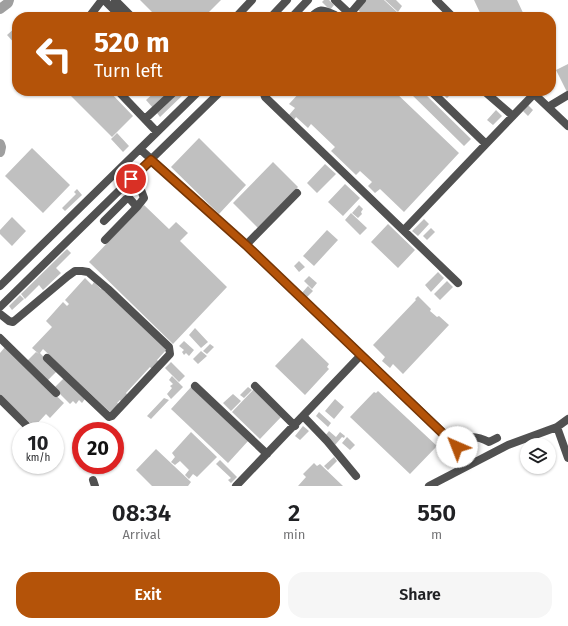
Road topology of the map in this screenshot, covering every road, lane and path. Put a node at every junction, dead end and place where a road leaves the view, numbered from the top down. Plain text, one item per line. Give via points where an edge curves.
1 (103, 0) edge
2 (115, 0) edge
3 (252, 0) edge
4 (287, 0) edge
5 (308, 0) edge
6 (335, 0) edge
7 (362, 0) edge
8 (436, 0) edge
9 (342, 7) junction
10 (93, 12) edge
11 (116, 12) edge
12 (127, 12) edge
13 (241, 12) edge
14 (276, 12) edge
15 (297, 12) edge
16 (316, 12) edge
17 (325, 12) edge
18 (338, 12) edge
19 (348, 12) edge
20 (353, 12) edge
21 (448, 12) edge
22 (568, 95) edge
23 (123, 96) edge
24 (170, 96) edge
25 (192, 96) edge
26 (216, 96) edge
27 (265, 96) edge
28 (436, 96) edge
29 (490, 96) edge
30 (529, 96) edge
31 (536, 96) edge
32 (548, 107) junction
33 (513, 116) junction
34 (145, 119) junction
35 (568, 126) edge
36 (157, 132) junction
37 (486, 144) junction
38 (140, 149) junction
39 (151, 160) junction
40 (131, 179) junction
41 (297, 193) dead end
42 (138, 207) junction
43 (104, 221) dead end
44 (404, 230) junction
45 (105, 240) dead end
46 (246, 245) junction
47 (458, 283) dead end
48 (0, 286) edge
49 (0, 307) edge
50 (0, 314) edge
51 (0, 338) edge
52 (361, 355) junction
53 (47, 358) dead end
54 (195, 386) dead end
55 (255, 386) dead end
56 (56, 394) dead end
57 (0, 399) edge
58 (304, 417) junction
59 (568, 419) edge
60 (23, 422) edge
61 (295, 426) junction
62 (557, 427) junction
63 (497, 438) dead end
64 (454, 444) junction
65 (267, 454) junction
66 (568, 458) edge
67 (468, 465) junction
68 (356, 476) dead end
69 (236, 486) edge
70 (429, 486) edge

1 - 10 street
1 - 11 street
2 - 12 street
3 - 13 street
4 - 14 street
5 - 15 street
6 - 9 street
7 - 20 street
8 - 21 street
9 - 18 street
9 - 19 street
16 - 17 street
22 - 32 street
23 - 34 street
24 - 34 street
25 - 36 street
26 - 39 street
27 - 44 street
28 - 37 street
29 - 33 street
30 - 33 street
31 - 32 street
32 - 35 street
33 - 37 street
34 - 36 street
36 - 38 street
37 - 44 street
38 - 39 street
38 - 48 street
39 - 40 street
39 - 46 street
40 - 42 street via 141,190 144,198
40 - 49 street
41 - 46 street
42 - 43 street via 128,198
42 - 45 street
44 - 47 street
46 - 52 street
50 - 53 street via 13,322 75,271 88,272 169,347 171,352 109,417
51 - 56 street
52 - 58 street
52 - 64 street
54 - 65 street
55 - 61 street
57 - 60 street
58 - 61 street
58 - 68 street
59 - 62 street
61 - 65 street
62 - 66 street
62 - 67 street via 508,445
63 - 64 street via 489,442 481,438 464,437
64 - 67 street via 457,447 453,458
65 - 69 street
67 - 70 street

